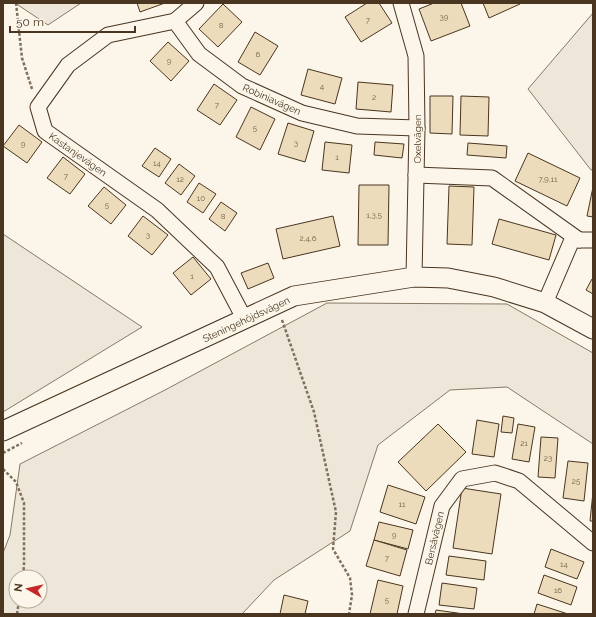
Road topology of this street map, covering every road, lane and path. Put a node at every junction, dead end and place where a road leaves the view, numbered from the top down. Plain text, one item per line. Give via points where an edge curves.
1 (16, 3) edge
2 (196, 3) edge
3 (402, 3) edge
4 (176, 21) junction
5 (38, 107) junction
6 (418, 128) junction
7 (416, 176) junction
8 (586, 240) edge
9 (414, 277) junction
10 (545, 303) junction
11 (288, 317) dead end
12 (245, 320) junction
13 (282, 320) junction
14 (275, 323) dead end
15 (593, 329) edge
16 (3, 431) edge
17 (24, 442) dead end
18 (3, 453) edge
19 (3, 469) edge
20 (593, 543) edge
21 (23, 569) edge
22 (349, 614) edge
23 (416, 614) edge

1 - 5 path via 22,58
2 - 4 street
3 - 6 street, Oxelvägen via 416,56
4 - 5 street via 108,35 68,65
4 - 6 street, Robiniavägen via 199,54 236,82 302,113 357,126
5 - 12 street, Kastanjevägen via 45,131 157,210 217,267
6 - 7 street, Oxelvägen
7 - 8 street via 492,178
7 - 9 street, Oxelvägen
8 - 10 street via 572,240
9 - 10 street, Steningehöjdsvägen via 448,278 494,286
9 - 12 street, Steningehöjdsvägen via 294,296
10 - 15 street, Steningehöjdsvägen
11 - 13 path
12 - 16 street, Steningehöjdsvägen
13 - 14 path
13 - 22 path via 314,412 336,512 333,549 350,578 352,595
17 - 18 path
19 - 21 path via 16,482 24,503
20 - 23 street, Bersåvägen via 519,481 495,473 462,479 442,506

